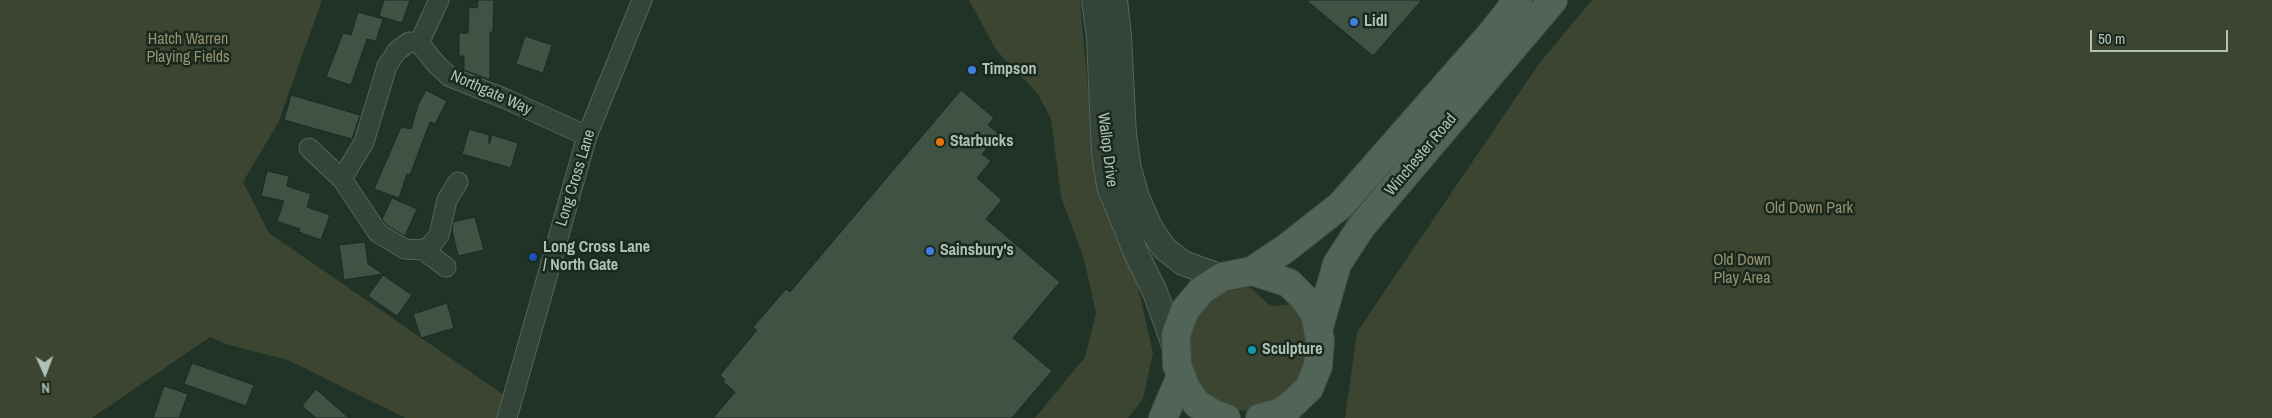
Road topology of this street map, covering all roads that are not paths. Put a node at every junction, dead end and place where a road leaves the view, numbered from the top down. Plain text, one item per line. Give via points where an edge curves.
1 (439, 0) edge
2 (642, 0) edge
3 (1094, 0) edge
4 (1115, 0) edge
5 (1518, 0) edge
6 (1553, 0) edge
7 (419, 43) junction
8 (587, 136) junction
9 (309, 148) dead end
10 (342, 179) junction
11 (458, 182) dead end
12 (423, 250) junction
13 (446, 267) dead end
14 (1252, 271) junction
15 (1222, 277) junction
16 (1319, 327) junction
17 (1175, 348) junction
18 (1181, 376) junction
19 (507, 418) edge
20 (1163, 418) edge
21 (1226, 418) edge
22 (1260, 418) edge

1 - 7 street
2 - 8 street, Long Cross Lane
3 - 17 street, Wallop Drive via 1109,186 1155,292
4 - 15 street, Wallop Drive via 1124,134 1129,169 1138,197 1164,248 1183,263
5 - 14 main road, Winchester Road via 1341,205
6 - 16 main road, Winchester Road via 1361,226 1337,264
7 - 8 street, Northgate Way via 450,77
7 - 10 street via 409,42 387,66 364,142
8 - 19 street, Long Cross Lane
9 - 10 street
10 - 12 street via 378,233 405,249
11 - 12 street via 447,200 439,235
12 - 13 street
14 - 15 main road
14 - 16 main road via 1279,278 1297,290 1311,306
15 - 17 main road via 1202,290 1185,310 1178,326
16 - 22 main road via 1318,366 1309,388 1279,413
17 - 18 main road
18 - 20 main road
18 - 21 main road via 1197,404

